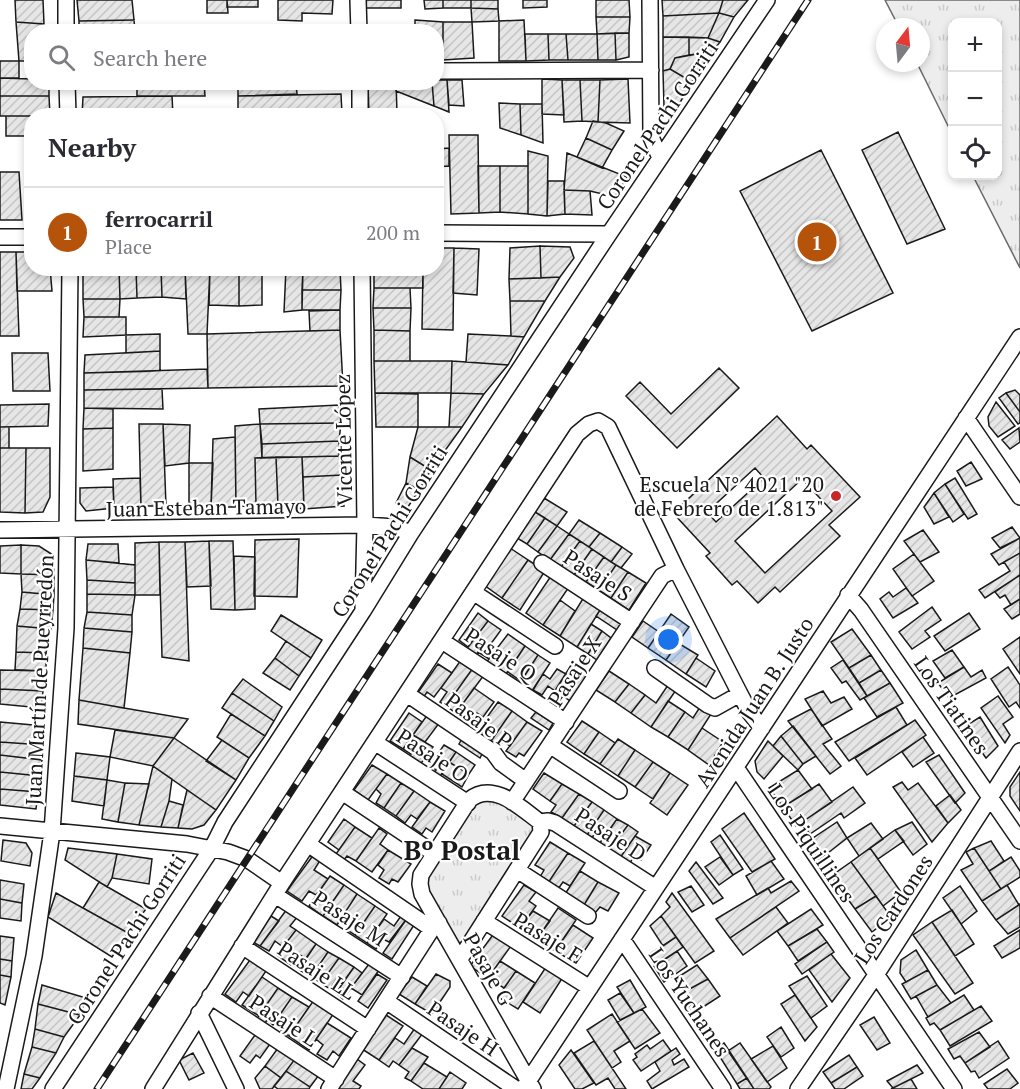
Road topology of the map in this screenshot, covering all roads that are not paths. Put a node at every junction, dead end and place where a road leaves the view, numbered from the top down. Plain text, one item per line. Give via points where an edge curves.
1 (66, 0) edge
2 (358, 0) edge
3 (650, 0) edge
4 (767, 0) edge
5 (66, 24) edge
6 (359, 24) edge
7 (651, 69) junction
8 (444, 71) edge
9 (67, 90) edge
10 (360, 90) edge
11 (68, 108) edge
12 (360, 108) edge
13 (660, 159) junction
14 (444, 233) edge
15 (609, 234) junction
16 (0, 237) edge
17 (24, 237) edge
18 (70, 276) edge
19 (362, 276) edge
20 (1020, 337) edge
21 (966, 418) junction
22 (1020, 497) edge
23 (365, 525) junction
24 (0, 530) edge
25 (68, 530) junction
26 (411, 532) junction
27 (542, 563) dead end
28 (676, 569) junction
29 (473, 592) junction
30 (849, 595) junction
31 (363, 611) junction
32 (632, 622) junction
33 (442, 641) junction
34 (555, 646) dead end
35 (655, 668) dead end
36 (407, 694) junction
37 (740, 694) junction
38 (566, 722) junction
39 (762, 728) junction
40 (376, 742) junction
41 (551, 746) junction
42 (1020, 751) edge
43 (737, 769) junction
44 (526, 781) junction
45 (619, 791) dead end
46 (342, 792) junction
47 (990, 796) junction
48 (512, 802) junction
49 (468, 803) junction
50 (540, 822) junction
51 (0, 826) edge
52 (52, 832) junction
53 (1020, 841) edge
54 (308, 844) junction
55 (212, 848) junction
56 (435, 854) junction
57 (517, 870) junction
58 (656, 888) junction
59 (278, 889) junction
60 (588, 916) dead end
61 (484, 921) junction
62 (435, 926) junction
63 (622, 939) junction
64 (242, 946) junction
65 (460, 959) junction
66 (876, 975) junction
67 (402, 977) junction
68 (590, 988) junction
69 (210, 996) junction
70 (386, 1001) junction
71 (199, 1014) junction
72 (368, 1029) junction
73 (332, 1084) edge
74 (525, 1087) edge
75 (6, 1089) edge
76 (53, 1089) edge
77 (153, 1089) edge
78 (236, 1089) edge
79 (723, 1089) edge
80 (798, 1089) edge
81 (954, 1089) edge

1 - 5 street
2 - 6 street
3 - 7 street
4 - 13 street, Coronel Pachi Gorriti
7 - 8 street
7 - 13 street via 651,137
9 - 11 street
10 - 12 street
13 - 15 street, Coronel Pachi Gorriti
14 - 15 street
15 - 26 street, Coronel Pachi Gorriti
16 - 17 street
18 - 25 street, Juan Martín de Pueyrredón
19 - 23 street, Vicente López
20 - 21 street, Avenida Juan B. Justo
21 - 22 street
21 - 30 street, Avenida Juan B. Justo
23 - 25 street, Juan Esteban Tamayo
23 - 26 street, Juan Esteban Tamayo
23 - 31 street, Vicente López
24 - 25 street, Juan Esteban Tamayo
25 - 52 street, Juan Martín de Pueyrredón via 65,655
26 - 31 street, Coronel Pachi Gorriti
27 - 32 street, Pasaje S
28 - 29 street via 608,427 598,421 577,434
28 - 32 street, Pasaje X via 662,576
28 - 37 street
29 - 33 street
29 - 34 street
30 - 39 street, Avenida Juan B. Justo
30 - 47 street, Los Tiatines
31 - 55 street, Coronel Pachi Gorriti via 225,822
32 - 38 street, Pasaje X
33 - 36 street
33 - 38 street, Pasaje Q
35 - 37 street via 715,708
36 - 40 street
36 - 44 street, Pasaje P via 493,752
37 - 39 street
38 - 41 street, Pasaje X
39 - 43 street, Avenida Juan B. Justo
40 - 46 street
40 - 49 street, Pasaje O
41 - 44 street, Pasaje X
41 - 45 street
42 - 47 street, Los Cardones
43 - 58 street, Avenida Juan B. Justo
43 - 66 street, Los Piquillines
44 - 48 street, Pasaje X
46 - 54 street
46 - 56 street
47 - 53 street, Los Tiatines
47 - 66 street, Los Cardones
48 - 49 street, Pasaje D via 490,792 475,795
48 - 50 street, Pasaje D
49 - 56 street
50 - 57 street via 540,837
50 - 58 street, Pasaje D via 552,821
51 - 52 street, Pasaje M
52 - 55 street, Pasaje M
52 - 75 street, Juan Martín de Pueyrredón via 33,965
54 - 59 street
54 - 62 street
55 - 59 street, Pasaje M via 247,859
55 - 76 street, Coronel Pachi Gorriti
56 - 62 street, Pasaje G via 421,875 420,884
57 - 60 street
57 - 61 street
58 - 63 street, Avenida Juan B. Justo
59 - 64 street
59 - 67 street, Pasaje M
61 - 65 street
61 - 68 street, Pasaje F
62 - 65 street, Pasaje G
62 - 67 street
63 - 68 street, Avenida Juan B. Justo
63 - 79 street, Los Yuchanes
64 - 69 street
64 - 72 street, Pasaje LL
65 - 74 street, Pasaje G
66 - 80 street, Los Cardones
66 - 81 street, Los Piquillines
67 - 70 street
68 - 74 street, Avenida Juan B. Justo
69 - 71 street
69 - 73 street, Pasaje L
70 - 72 street
70 - 74 street, Pasaje H
71 - 77 street
71 - 78 street
72 - 73 street

